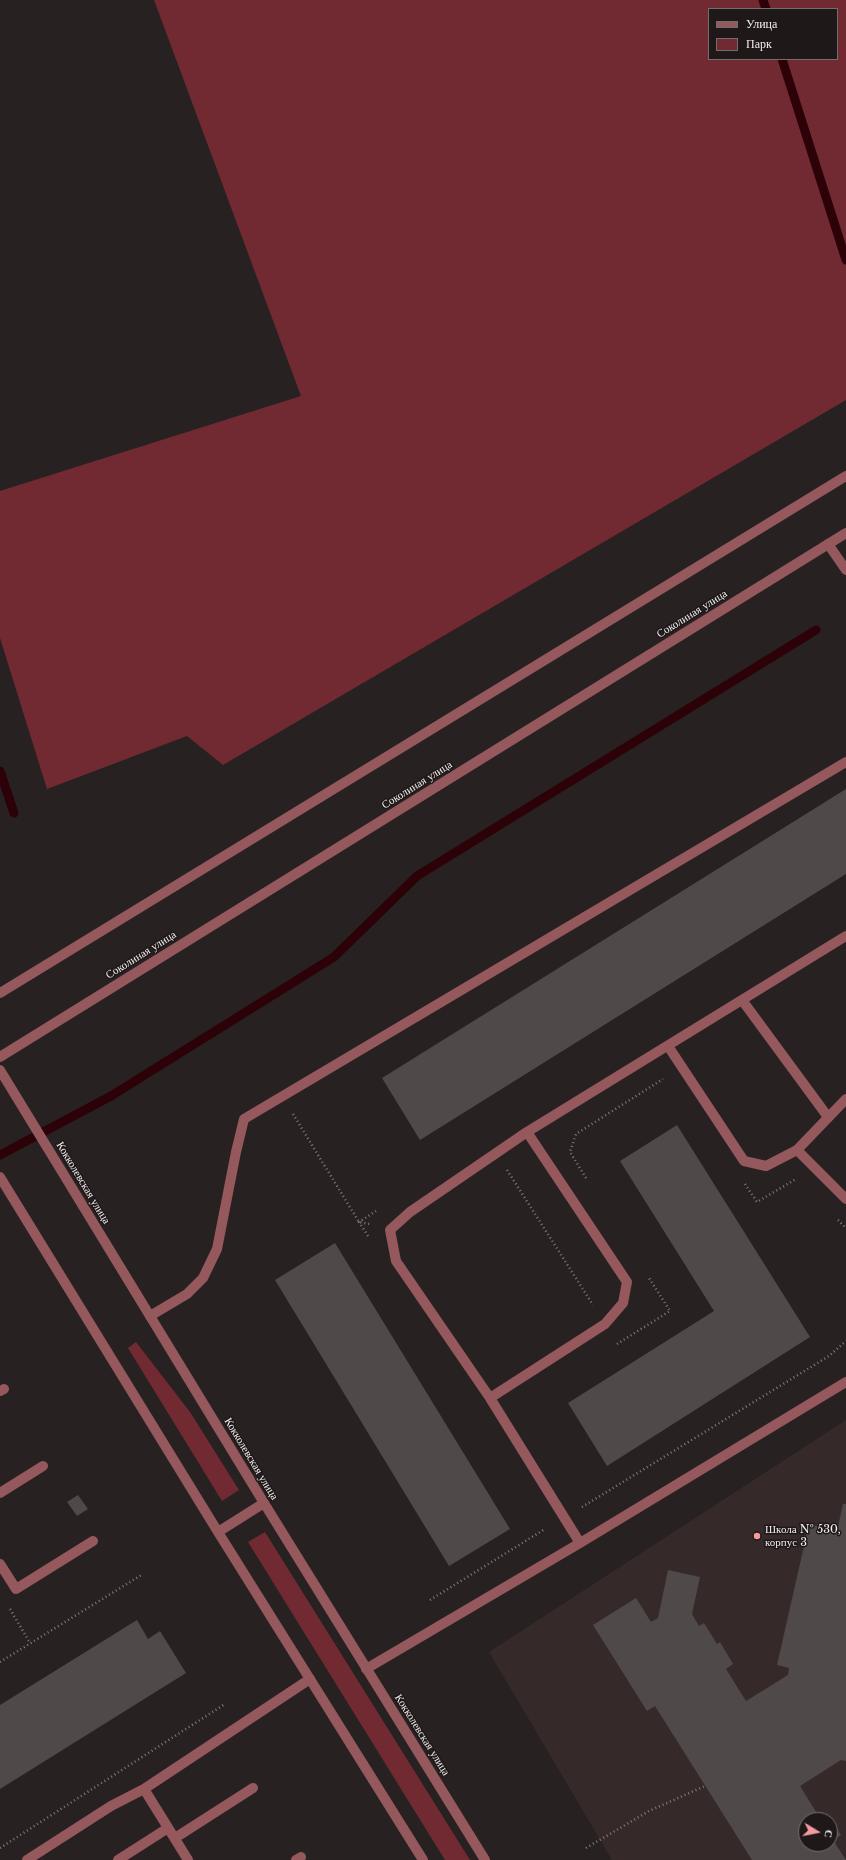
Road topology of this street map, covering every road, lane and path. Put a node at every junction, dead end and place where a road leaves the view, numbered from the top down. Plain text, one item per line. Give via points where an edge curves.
1 (846, 476) edge
2 (846, 533) edge
3 (828, 544) junction
4 (846, 570) edge
5 (846, 762) edge
6 (846, 936) edge
7 (0, 993) edge
8 (742, 1000) junction
9 (668, 1046) junction
10 (0, 1057) edge
11 (0, 1070) edge
12 (668, 1079) dead end
13 (283, 1097) junction
14 (846, 1099) edge
15 (300, 1111) dead end
16 (294, 1115) junction
17 (828, 1117) junction
18 (288, 1119) dead end
19 (528, 1132) junction
20 (797, 1150) junction
21 (496, 1153) junction
22 (0, 1177) edge
23 (586, 1179) dead end
24 (744, 1182) dead end
25 (802, 1184) dead end
26 (846, 1199) edge
27 (835, 1217) dead end
28 (846, 1228) edge
29 (390, 1230) junction
30 (645, 1271) dead end
31 (150, 1316) junction
32 (605, 1324) junction
33 (846, 1341) edge
34 (611, 1348) dead end
35 (846, 1382) edge
36 (490, 1398) junction
37 (43, 1466) dead end
38 (0, 1493) edge
39 (264, 1503) junction
40 (564, 1517) junction
41 (218, 1532) junction
42 (93, 1541) dead end
43 (580, 1543) junction
44 (0, 1564) edge
45 (143, 1574) dead end
46 (430, 1600) dead end
47 (8, 1606) dead end
48 (30, 1643) junction
49 (0, 1662) edge
50 (366, 1669) junction
51 (310, 1679) junction
52 (224, 1704) dead end
53 (705, 1786) dead end
54 (253, 1788) dead end
55 (144, 1789) junction
56 (168, 1828) junction
57 (174, 1838) junction
58 (0, 1848) edge
59 (586, 1848) dead end
60 (27, 1860) edge
61 (118, 1860) edge
62 (188, 1860) edge
63 (423, 1860) edge
64 (485, 1860) edge

1 - 7 street
2 - 3 street, Соколиная улица
3 - 4 street
3 - 10 street, Соколиная улица
5 - 13 street
6 - 8 street
8 - 9 street
8 - 17 street
9 - 19 street
9 - 20 street via 744,1162 766,1166
11 - 31 street, Кокколевская улица
12 - 23 path via 662,1078 576,1134 570,1152
13 - 16 path
13 - 31 street via 244,1119 217,1249 203,1278 187,1294
14 - 17 street
15 - 16 path
16 - 18 path
16 - 29 path via 359,1222
17 - 20 street
19 - 21 street
19 - 32 street via 627,1282 623,1303
20 - 26 street
21 - 29 street via 410,1212
21 - 32 path
22 - 41 street
24 - 25 path via 757,1202 796,1178
27 - 28 path
29 - 36 street via 396,1261
30 - 34 path via 670,1311
31 - 39 street, Кокколевская улица
32 - 36 street
33 - 40 path via 829,1356
35 - 43 street
36 - 40 street
37 - 38 street
39 - 41 street
39 - 50 street, Кокколевская улица
40 - 43 street
40 - 46 path
41 - 51 street
42 - 44 street via 16,1589
43 - 50 street
45 - 48 path
47 - 48 path
48 - 49 path
50 - 64 street, Кокколевская улица
51 - 55 street
51 - 63 street
52 - 58 path
53 - 59 path via 649,1811
54 - 57 street
55 - 56 street
55 - 60 street via 111,1806
56 - 57 street
56 - 61 street
57 - 62 street

